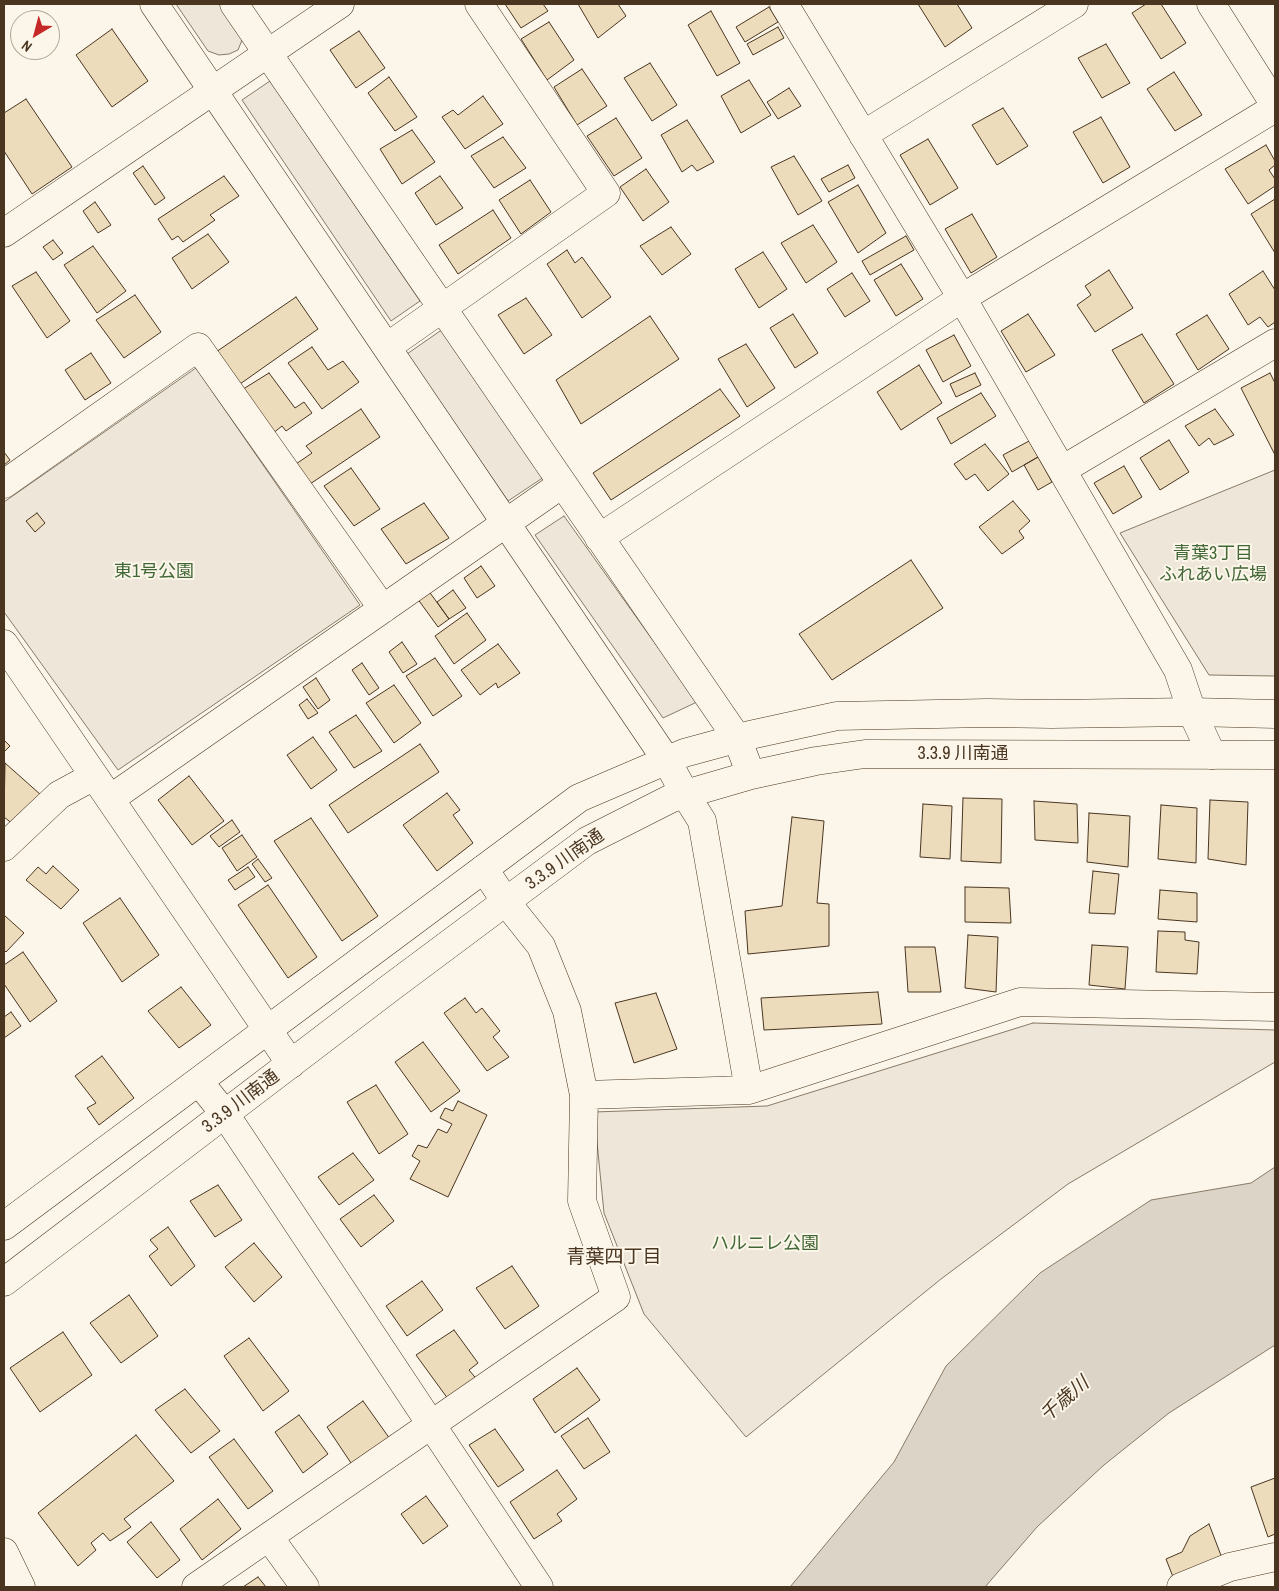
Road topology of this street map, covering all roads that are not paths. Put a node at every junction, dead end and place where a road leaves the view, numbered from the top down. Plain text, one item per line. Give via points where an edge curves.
1 (154, 4) edge
2 (234, 4) edge
3 (340, 4) edge
4 (479, 4) edge
5 (784, 4) edge
6 (1074, 4) edge
7 (1211, 4) edge
8 (267, 53) junction
9 (213, 91) junction
10 (1275, 106) edge
11 (863, 134) junction
12 (4, 233) edge
13 (962, 298) junction
14 (442, 308) junction
15 (1275, 343) edge
16 (387, 347) junction
17 (1062, 470) junction
18 (4, 484) edge
19 (562, 484) junction
20 (506, 524) junction
21 (599, 538) junction
22 (383, 609) junction
23 (4, 644) edge
24 (1192, 712) junction
25 (1275, 714) edge
26 (737, 738) junction
27 (1212, 755) junction
28 (1275, 756) edge
29 (667, 761) junction
30 (751, 775) junction
31 (94, 776) junction
32 (685, 794) junction
33 (110, 799) junction
34 (4, 848) edge
35 (484, 869) junction
36 (506, 902) junction
37 (1275, 1007) edge
38 (268, 1030) junction
39 (291, 1064) junction
40 (198, 1082) junction
41 (749, 1090) junction
42 (584, 1094) junction
43 (225, 1114) junction
44 (4, 1226) edge
45 (4, 1282) edge
46 (430, 1425) junction
47 (269, 1537) junction
48 (4, 1552) edge
49 (1272, 1565) edge
50 (21, 1587) edge
51 (196, 1587) edge
52 (305, 1587) edge
53 (539, 1587) edge
54 (1181, 1587) edge

1 - 9 street
2 - 8 street
3 - 8 street
4 - 14 street via 606,193
5 - 11 street
6 - 11 street
7 - 10 street
8 - 9 street
8 - 14 street
9 - 12 street
9 - 16 street
10 - 13 street
11 - 13 street
13 - 17 street
13 - 21 street
14 - 16 street
14 - 19 street
15 - 17 street
16 - 20 street
17 - 24 street via 1178,670
18 - 22 street via 198,347
19 - 20 street
19 - 21 street
20 - 22 street
20 - 29 street
21 - 26 street
22 - 33 street
23 - 31 street
24 - 25 street
24 - 26 street via 837,716
24 - 27 street
26 - 29 street
26 - 30 street
27 - 28 street, 3.3.9 川南通
27 - 30 street, 3.3.9 川南通 via 866,754
29 - 32 street
29 - 35 street via 579,798
30 - 32 street, 3.3.9 川南通
31 - 33 street
31 - 34 street via 59,795
32 - 36 street, 3.3.9 川南通 via 587,841
32 - 41 street via 702,821
33 - 38 street
35 - 36 street
35 - 38 street
36 - 39 street, 3.3.9 川南通
36 - 42 street via 541,946 567,1011
37 - 41 street via 1020,1002
38 - 39 street
38 - 40 street
39 - 43 street, 3.3.9 川南通
40 - 43 street
40 - 44 street
41 - 42 street
42 - 46 street via 582,1202 616,1297
43 - 45 street, 3.3.9 川南通
43 - 46 street
46 - 47 street
46 - 53 street
47 - 51 street
47 - 52 street
48 - 50 street
49 - 54 street via 1230,1567

